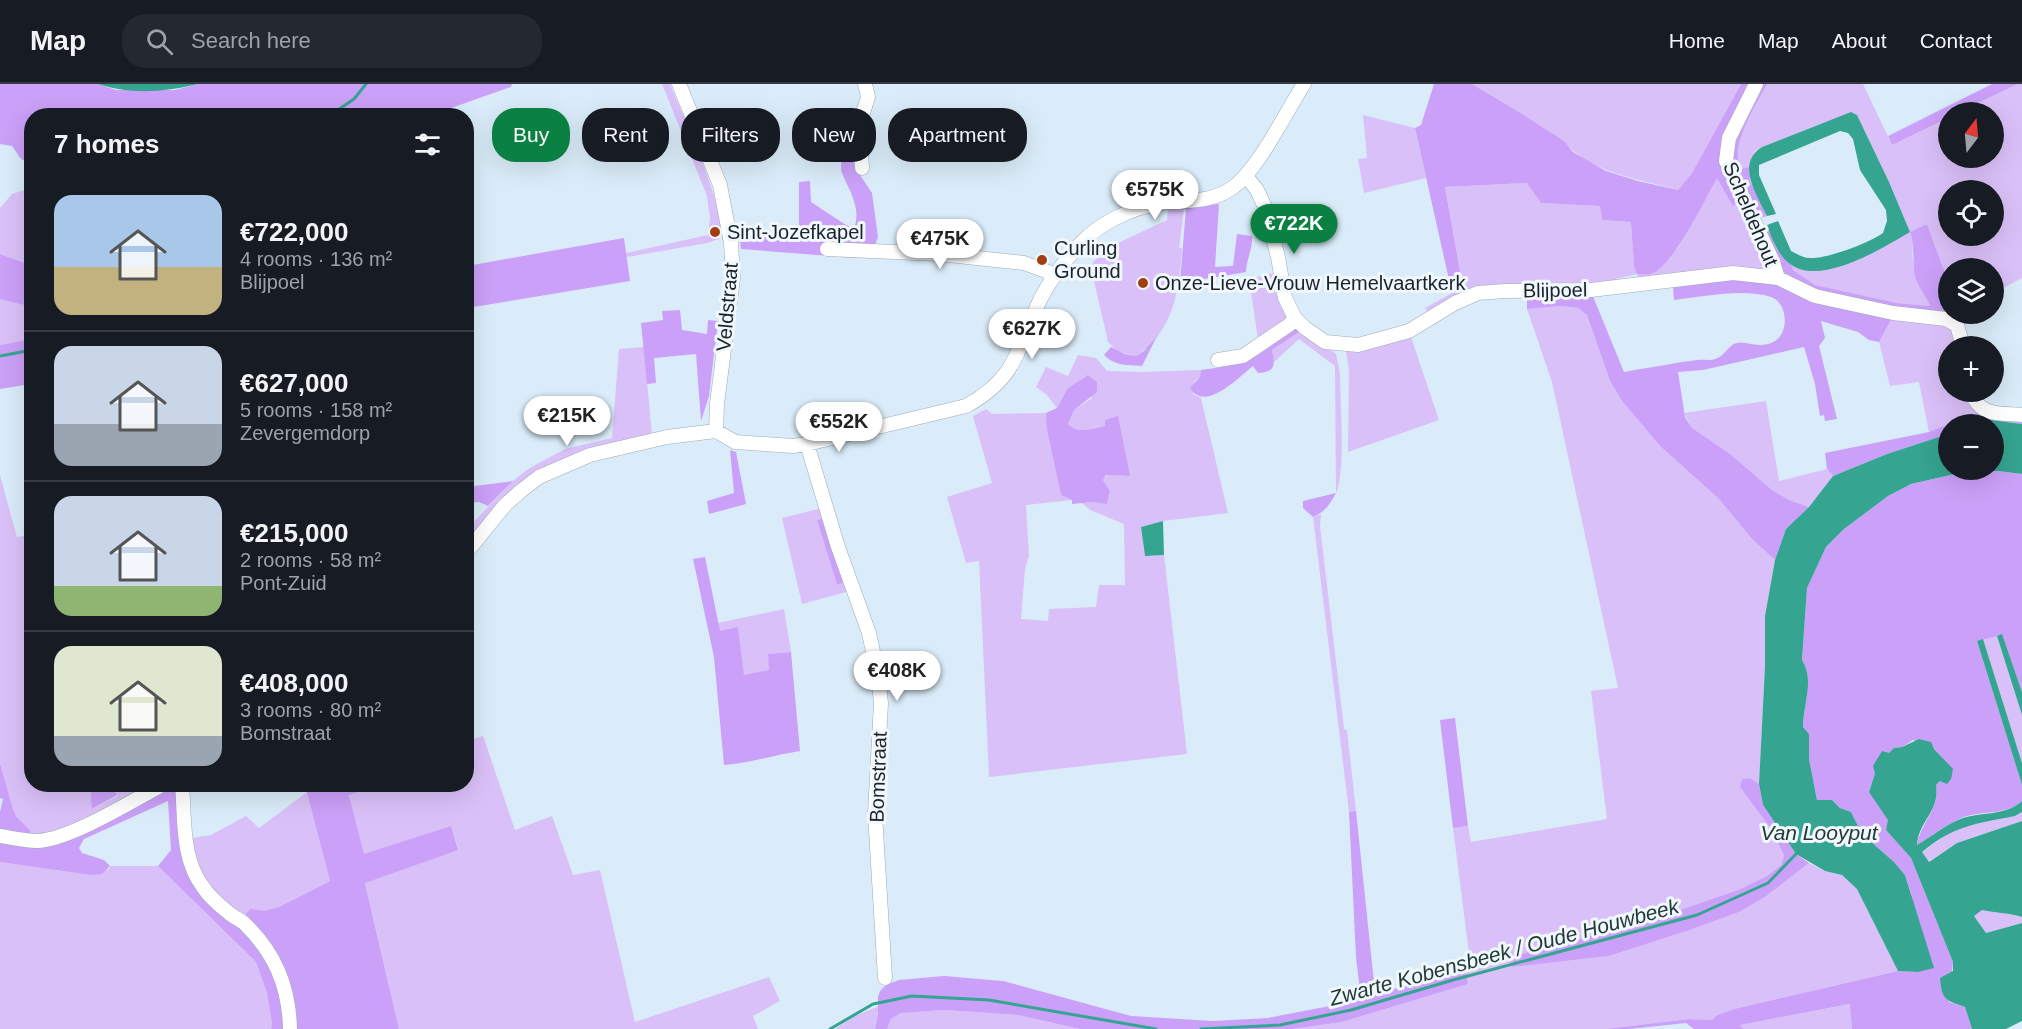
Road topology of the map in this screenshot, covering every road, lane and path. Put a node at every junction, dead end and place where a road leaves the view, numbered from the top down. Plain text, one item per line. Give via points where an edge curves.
1 (679, 84) edge
2 (866, 84) edge
3 (1304, 84) edge
4 (1756, 84) edge
5 (862, 168) dead end
6 (1246, 176) junction
7 (827, 249) dead end
8 (1054, 274) junction
9 (1778, 278) junction
10 (1295, 318) junction
11 (1960, 336) edge
12 (1218, 360) dead end
13 (1975, 402) edge
14 (2022, 415) edge
15 (716, 431) junction
16 (807, 444) junction
17 (474, 543) edge
18 (150, 792) edge
19 (183, 792) edge
20 (0, 836) edge
21 (885, 978) dead end
22 (290, 1029) edge

1 - 15 street, Veldstraat via 720,184 731,243 733,279
2 - 5 street via 868,97 859,126
3 - 6 street
4 - 9 street, Scheldehout via 1729,138 1726,161
6 - 8 street via 1209,199 1154,205 1103,226 1084,240
6 - 10 street, Blijpoel via 1265,207 1285,298
7 - 8 street via 1024,263
8 - 16 street via 1015,362 994,388 966,406
9 - 10 street, Blijpoel via 1733,273 1591,290 1478,293 1409,331 1358,345 1325,342
9 - 11 street, Blijpoel via 1815,296 1893,314 1946,319 1957,326
10 - 12 street via 1243,356
13 - 14 street via 1990,412
15 - 16 street via 735,442
15 - 17 street via 635,443 558,468 539,477 505,505
16 - 21 street, Bomstraat via 869,633 878,675 881,703 875,814
18 - 20 street via 66,833 37,841
19 - 22 street via 186,847 193,868 202,886 266,947 287,994

